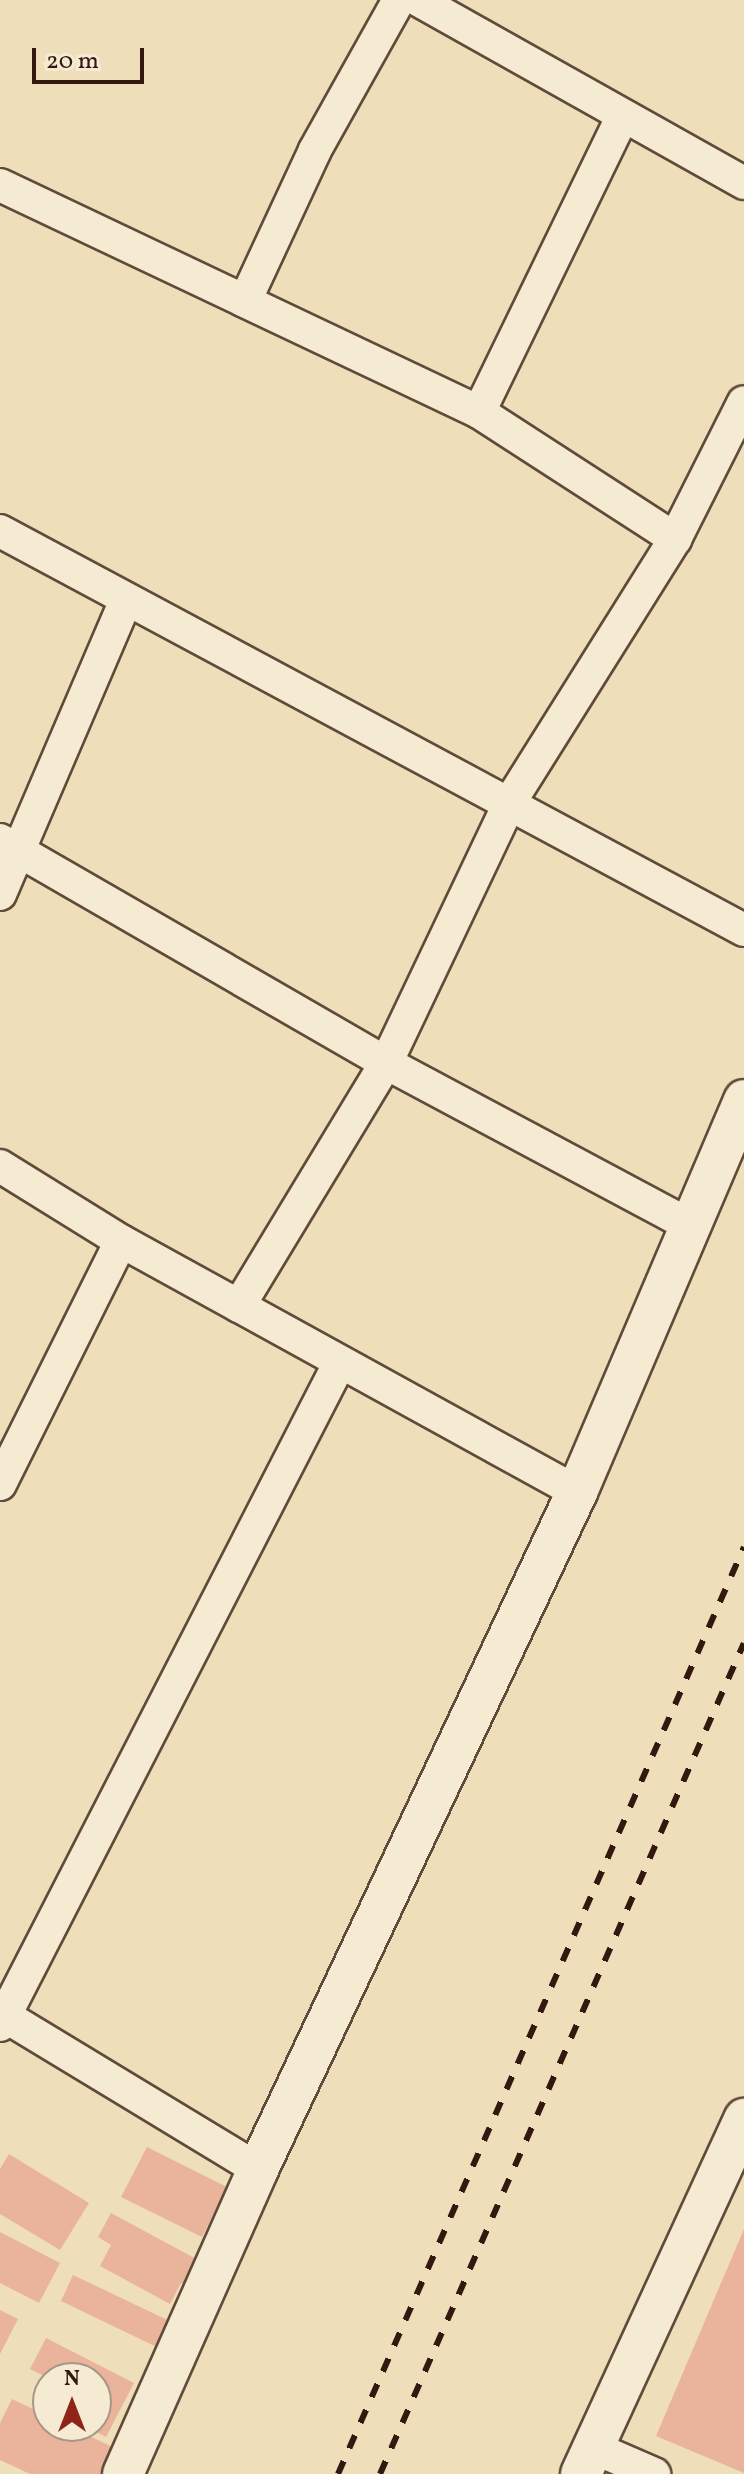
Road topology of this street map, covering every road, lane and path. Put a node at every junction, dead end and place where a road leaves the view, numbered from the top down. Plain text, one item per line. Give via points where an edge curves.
1 (399, 0) edge
2 (418, 0) edge
3 (623, 116) junction
4 (744, 183) edge
5 (0, 185) edge
6 (245, 301) junction
7 (744, 402) edge
8 (479, 412) junction
9 (0, 531) edge
10 (675, 539) junction
11 (125, 602) junction
12 (510, 802) junction
13 (11, 846) edge
14 (0, 894) edge
15 (744, 930) edge
16 (386, 1063) junction
17 (744, 1100) edge
18 (0, 1166) edge
19 (688, 1224) junction
20 (121, 1241) junction
21 (239, 1306) junction
22 (340, 1362) junction
23 (0, 1484) edge
24 (577, 1492) junction
25 (2, 2018) edge
26 (744, 2119) edge
27 (258, 2169) junction
28 (586, 2461) edge
29 (123, 2474) edge
30 (654, 2474) edge

1 - 6 street via 315,150
2 - 3 street
3 - 4 street
3 - 8 street
5 - 6 street
6 - 8 street
7 - 10 street
8 - 10 street
9 - 11 street
10 - 12 street
11 - 12 street
11 - 13 street
12 - 15 street
12 - 16 street
13 - 14 street
13 - 16 street
16 - 19 street
16 - 21 street
17 - 19 street
18 - 20 street
19 - 24 street
20 - 21 street
20 - 23 street
21 - 22 street
22 - 24 street
22 - 25 street
24 - 27 street
25 - 27 street
26 - 28 street
27 - 29 street
28 - 30 street

